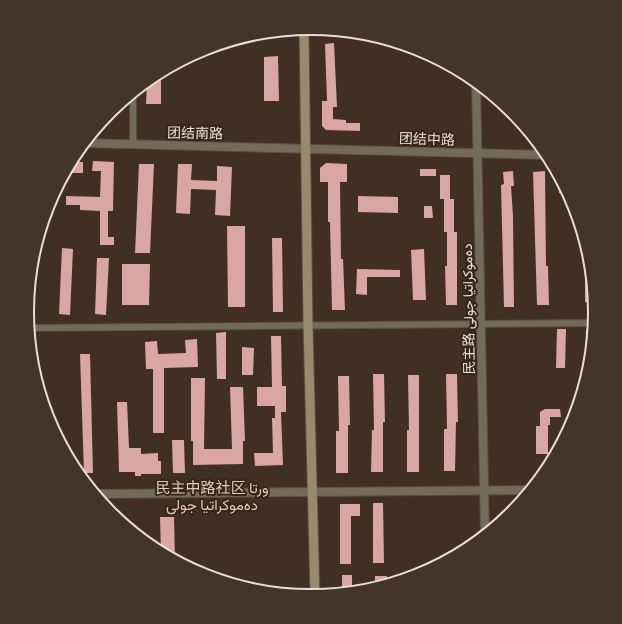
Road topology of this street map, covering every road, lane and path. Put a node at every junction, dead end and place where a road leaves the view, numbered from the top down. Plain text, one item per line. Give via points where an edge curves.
1 (304, 35) edge
2 (476, 89) edge
3 (133, 100) edge
4 (91, 143) edge
5 (132, 145) junction
6 (306, 148) junction
7 (478, 153) junction
8 (539, 155) edge
9 (587, 322) edge
10 (481, 324) junction
11 (308, 325) junction
12 (35, 328) edge
13 (484, 490) junction
14 (523, 490) edge
15 (313, 492) junction
16 (102, 494) edge
17 (485, 528) edge
18 (315, 589) edge

1 - 6 main road
2 - 7 street, 民主路 دەموكراتيا جولى
3 - 5 street
4 - 5 street, 团结南路
5 - 6 street, 团结南路
6 - 7 street, 团结中路
6 - 11 main road
7 - 8 street, 团结中路
7 - 10 street, 民主路 دەموكراتيا جولى
9 - 10 street
10 - 11 street
10 - 13 street, 民主路 دەموكراتيا جولى
11 - 12 street
11 - 15 main road
13 - 14 street
13 - 15 street
13 - 17 street, 民主路 دەموكراتيا جولى
15 - 16 street
15 - 18 main road

